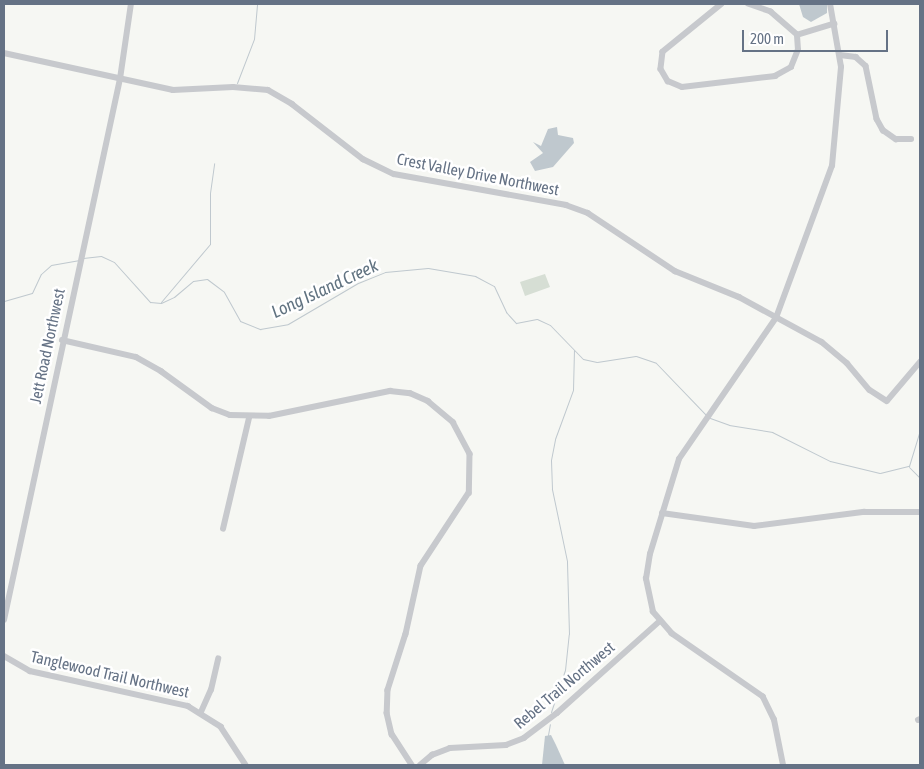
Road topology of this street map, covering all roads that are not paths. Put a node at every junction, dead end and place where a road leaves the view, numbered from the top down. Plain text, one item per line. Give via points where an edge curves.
1 (131, 4) edge
2 (722, 4) edge
3 (748, 4) edge
4 (830, 4) edge
5 (834, 24) junction
6 (797, 35) junction
7 (4, 53) edge
8 (840, 55) junction
9 (120, 79) junction
10 (911, 139) dead end
11 (776, 318) junction
12 (62, 340) junction
13 (920, 362) edge
14 (249, 418) junction
15 (920, 512) edge
16 (662, 513) junction
17 (223, 529) dead end
18 (4, 620) edge
19 (660, 621) junction
20 (4, 656) edge
21 (218, 659) dead end
22 (201, 712) junction
23 (246, 765) edge
24 (412, 765) edge
25 (420, 765) edge
26 (783, 765) edge

1 - 9 street, Jett Road Northwest
2 - 6 street via 663,52 661,69 668,81 682,87 781,74 794,61
3 - 6 street via 771,12
4 - 5 street
5 - 6 street
5 - 8 street
7 - 9 street, Crest Valley Drive Northwest
8 - 10 street via 856,57 866,66 883,130 896,139
8 - 11 street via 839,109 832,166
9 - 11 street, Crest Valley Drive Northwest via 173,90 235,87 268,90 292,104 344,147 380,168 394,174 578,209 675,271 739,297
9 - 12 street, Jett Road Northwest
11 - 13 street, Crest Valley Drive Northwest via 831,348 870,390 887,401
11 - 16 street via 679,459
12 - 14 street via 136,357 162,371 212,408
12 - 18 street, Jett Road Northwest
14 - 17 street
14 - 24 street via 380,392 400,391 420,396 436,406 453,422 466,442 472,468 469,493 421,566 406,634 388,690 387,713 392,734
15 - 16 street via 864,512 754,526
16 - 19 street via 646,579 649,602
19 - 25 street, Rebel Trail Northwest via 557,713 524,738 506,745 450,748
19 - 26 street via 685,646 763,697 774,720
20 - 22 street, Tanglewood Trail Northwest via 30,671 175,702
21 - 22 street via 211,690
22 - 23 street, Tanglewood Trail Northwest via 228,734

